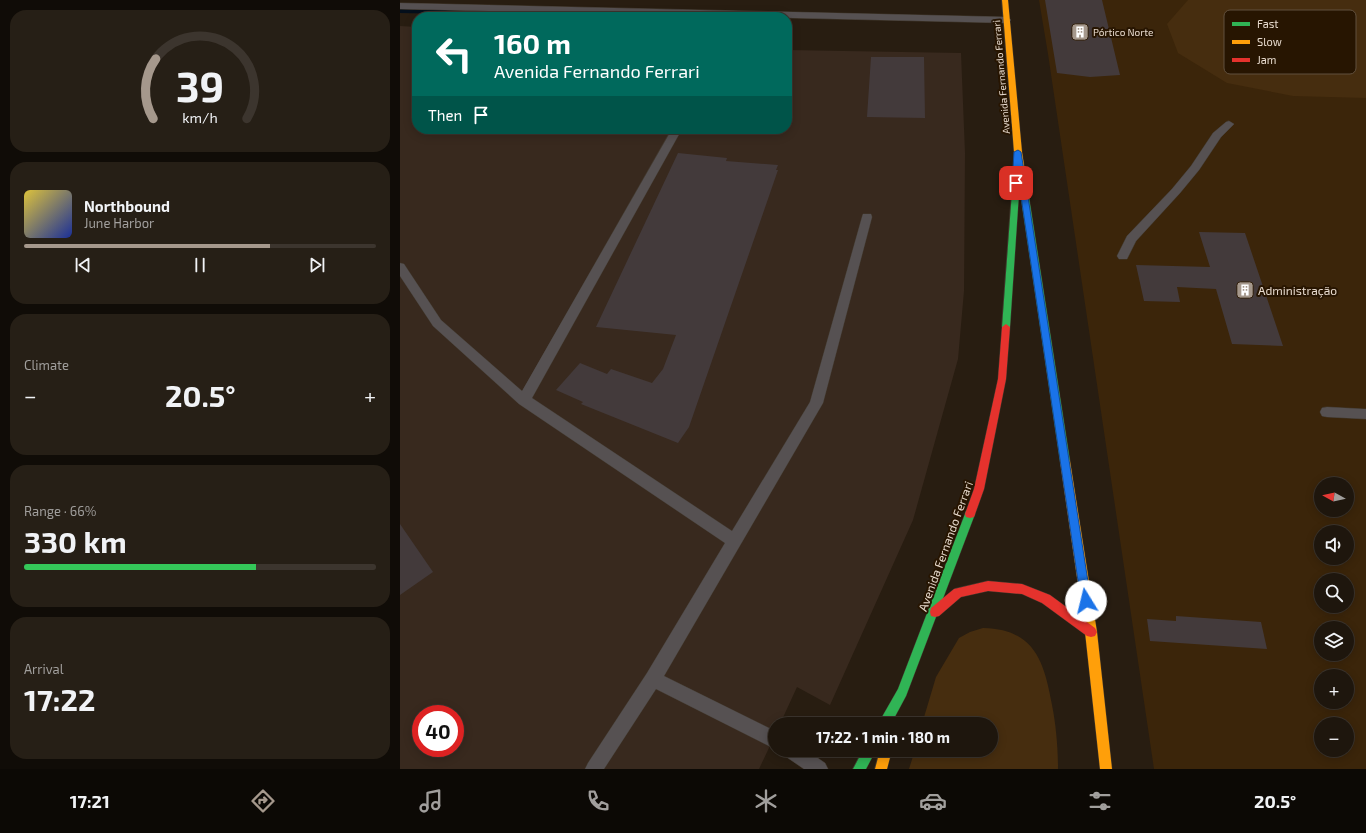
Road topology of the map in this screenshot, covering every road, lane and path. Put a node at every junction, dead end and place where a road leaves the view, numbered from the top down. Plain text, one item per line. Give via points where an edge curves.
1 (1005, 0) edge
2 (400, 6) edge
3 (660, 12) edge
4 (792, 15) edge
5 (1007, 20) junction
6 (1229, 124) dead end
7 (673, 134) edge
8 (1018, 152) junction
9 (867, 217) dead end
10 (1122, 256) dead end
11 (400, 267) edge
12 (524, 400) junction
13 (1327, 412) dead end
14 (1364, 414) dead end
15 (735, 541) junction
16 (933, 613) junction
17 (1091, 632) junction
18 (653, 679) junction
19 (902, 692) junction
20 (888, 717) edge
21 (895, 717) edge
22 (768, 736) edge
23 (801, 757) edge
24 (866, 757) edge
25 (884, 757) edge
26 (594, 769) edge
27 (819, 769) edge
28 (859, 769) edge
29 (881, 769) edge
30 (1106, 769) edge

1 - 5 street, Avenida Fernando Ferrari
2 - 3 lane
4 - 5 lane
5 - 8 street, Avenida Fernando Ferrari
6 - 10 lane via 1217,135 1176,191 1131,238
7 - 12 lane
8 - 16 street, Avenida Fernando Ferrari via 1002,379 979,489
8 - 17 street, Avenida Fernando Ferrari
9 - 15 lane via 816,404
11 - 12 lane via 437,323
12 - 15 lane
13 - 14 lane
15 - 18 lane
16 - 17 street via 958,593 988,586 1022,589 1046,598
16 - 19 street, Avenida Fernando Ferrari
17 - 30 street, Avenida Fernando Ferrari
18 - 22 lane
18 - 26 lane
19 - 20 street, Avenida Fernando Ferrari
19 - 21 street
23 - 27 lane
24 - 28 street
25 - 29 street

